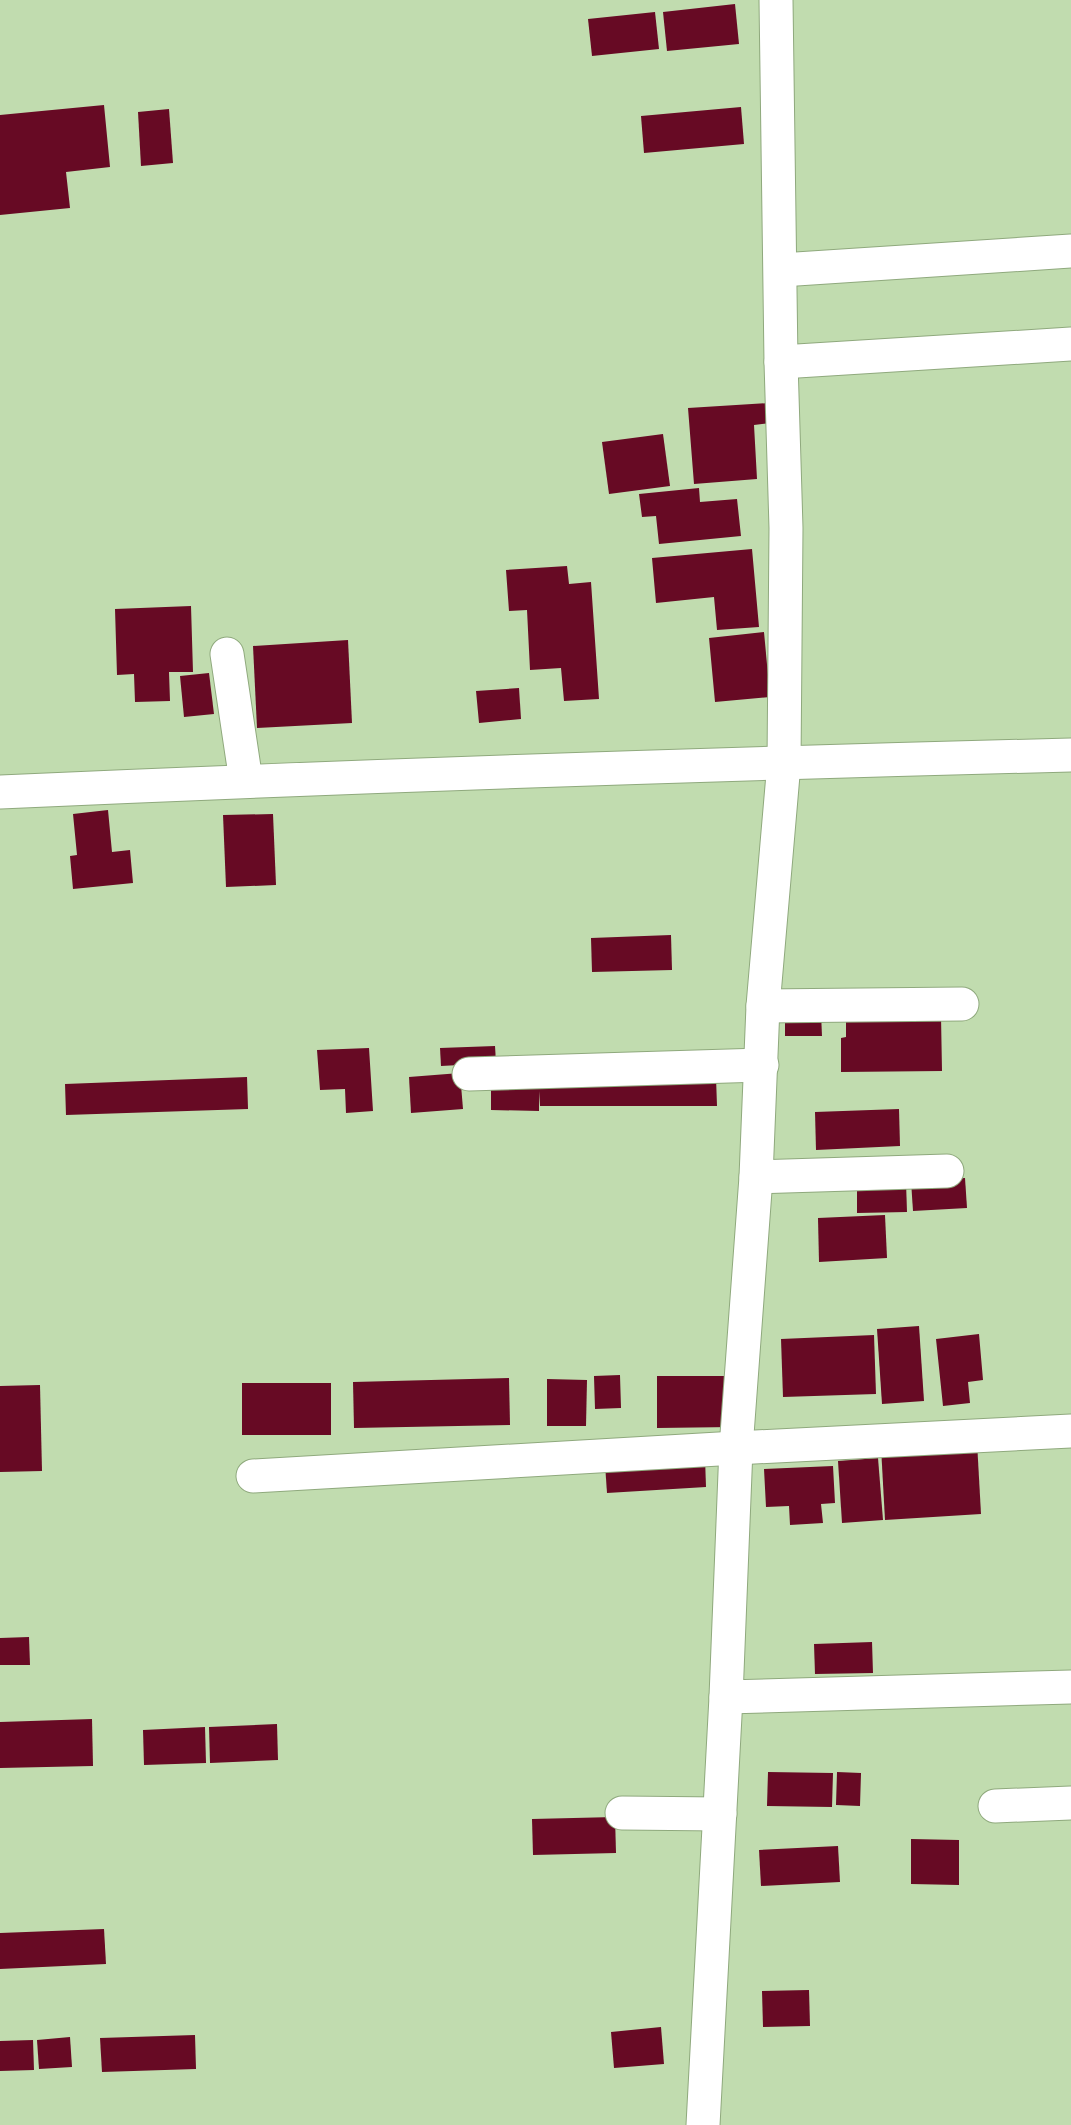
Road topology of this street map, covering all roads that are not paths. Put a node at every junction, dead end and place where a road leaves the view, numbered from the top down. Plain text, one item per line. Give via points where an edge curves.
1 (776, 0) edge
2 (1071, 251) edge
3 (781, 270) junction
4 (1071, 344) edge
5 (781, 362) junction
6 (227, 654) dead end
7 (1071, 755) edge
8 (784, 763) junction
9 (246, 781) junction
10 (0, 792) edge
11 (962, 1005) dead end
12 (763, 1006) junction
13 (762, 1065) junction
14 (469, 1074) dead end
15 (947, 1171) dead end
16 (756, 1177) junction
17 (1071, 1431) edge
18 (736, 1448) junction
19 (253, 1476) dead end
20 (1071, 1687) edge
21 (726, 1697) junction
22 (1071, 1803) edge
23 (995, 1806) dead end
24 (622, 1813) dead end
25 (720, 1814) junction
26 (703, 2125) edge

1 - 3 street
2 - 3 street
3 - 5 street
4 - 5 street
5 - 8 street via 786,528
6 - 9 street
7 - 8 street
8 - 9 street
8 - 12 street
9 - 10 street
11 - 12 street
12 - 13 street
13 - 14 street
13 - 16 street
15 - 16 street
16 - 18 street
17 - 18 street
18 - 19 street
18 - 21 street
20 - 21 street
21 - 25 street
22 - 23 street
24 - 25 street
25 - 26 street

